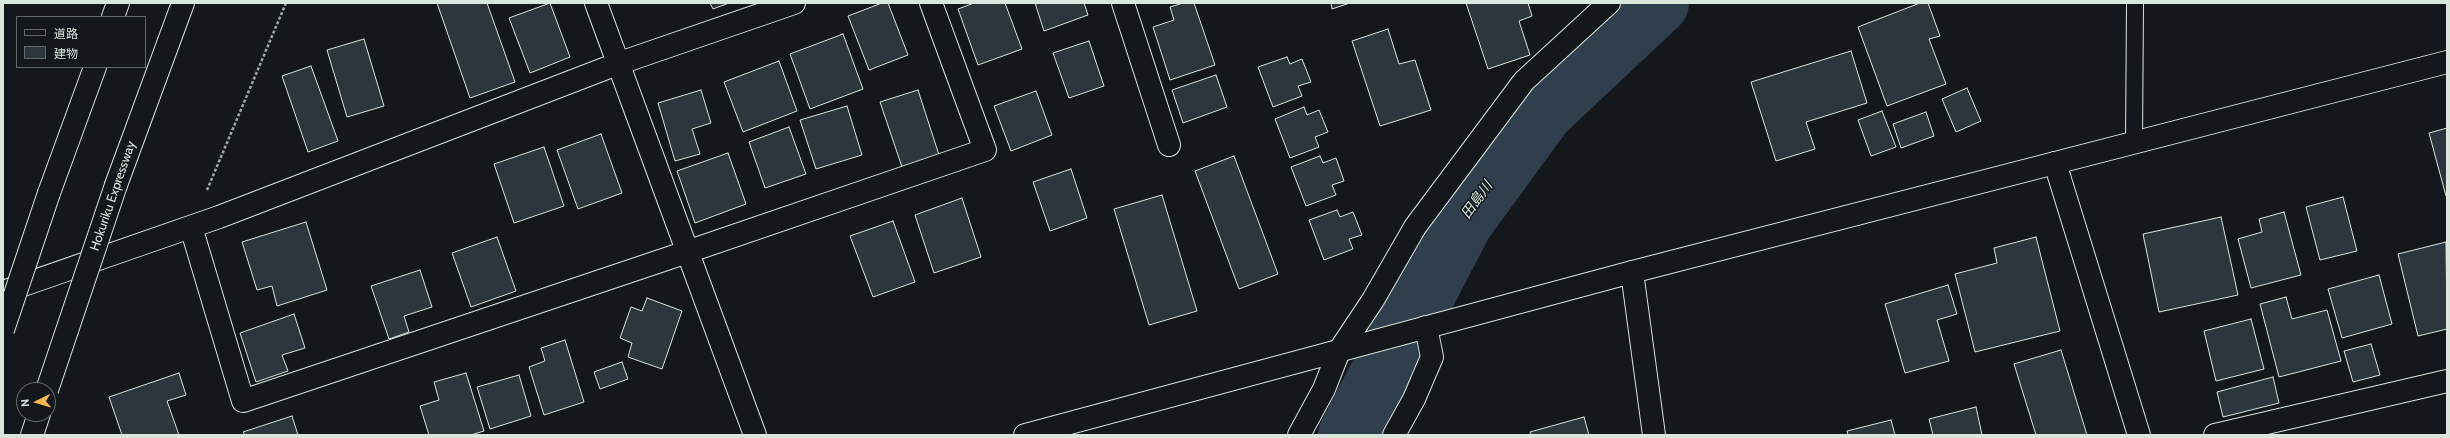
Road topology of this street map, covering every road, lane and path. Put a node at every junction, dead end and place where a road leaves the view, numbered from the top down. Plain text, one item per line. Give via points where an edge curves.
1 (118, 3) edge
2 (183, 3) edge
3 (286, 3) edge
4 (596, 3) edge
5 (794, 3) edge
6 (931, 3) edge
7 (1123, 3) edge
8 (1609, 3) edge
9 (2135, 3) edge
10 (113, 16) edge
11 (2447, 62) edge
12 (617, 64) junction
13 (95, 68) edge
14 (2134, 142) junction
15 (1169, 145) dead end
16 (2055, 163) junction
17 (191, 227) junction
18 (687, 252) junction
19 (1632, 272) junction
20 (3, 292) edge
21 (1426, 327) junction
22 (3, 330) edge
23 (1339, 351) junction
24 (2447, 381) edge
25 (50, 382) edge
26 (36, 422) edge
27 (32, 435) edge
28 (755, 435) edge
29 (1025, 435) edge
30 (1299, 435) edge
31 (1394, 435) edge
32 (1654, 435) edge
33 (2139, 435) edge
34 (2215, 435) edge

1 - 10 main road
2 - 25 main road, Hokuriku Expressway, bridge via 116,185
3 - 17 path
4 - 12 main road
5 - 12 main road
6 - 18 main road via 985,150
7 - 15 main road
8 - 23 main road via 1524,81 1415,227 1373,300
9 - 14 lane
11 - 14 main road
12 - 17 main road
12 - 18 main road
13 - 22 main road, bridge
14 - 16 main road
16 - 19 main road
16 - 33 main road
17 - 18 main road via 243,401
17 - 20 main road
18 - 28 main road
19 - 21 main road
19 - 32 main road
21 - 23 main road
21 - 31 main road via 1432,357 1414,399
23 - 29 main road
23 - 30 main road via 1324,389
24 - 34 main road
26 - 27 main road

